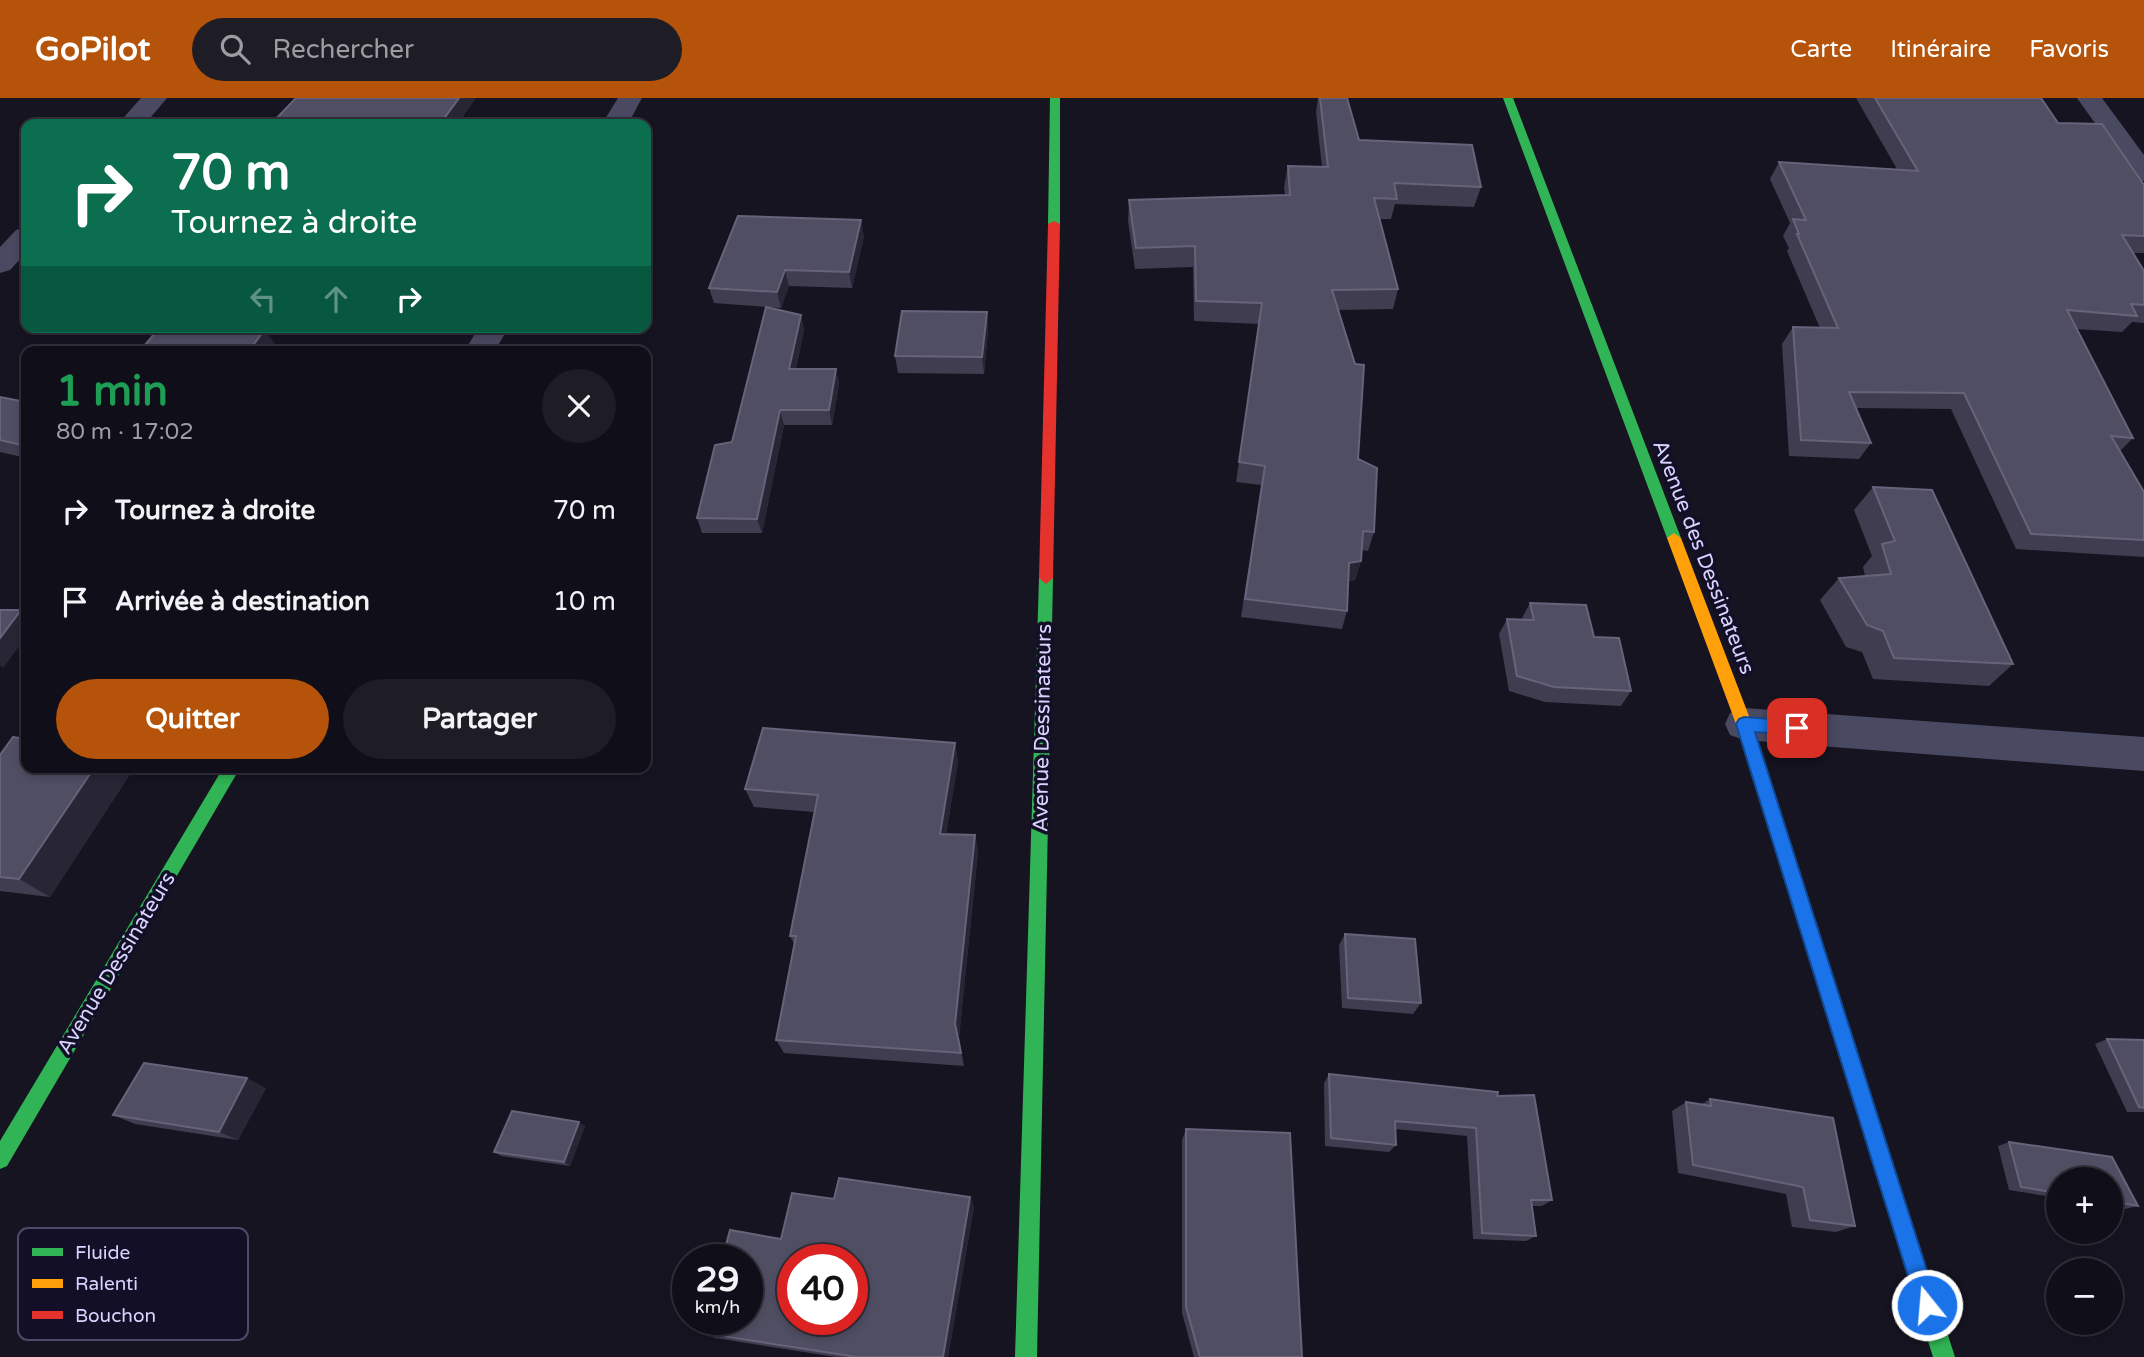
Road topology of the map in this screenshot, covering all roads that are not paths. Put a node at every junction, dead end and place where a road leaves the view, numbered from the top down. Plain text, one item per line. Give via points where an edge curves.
1 (155, 98) edge
2 (630, 98) edge
3 (1055, 98) edge
4 (1508, 98) edge
5 (2089, 98) edge
6 (136, 119) edge
7 (618, 119) edge
8 (2144, 173) edge
9 (21, 241) edge
10 (0, 264) edge
11 (1744, 724) junction
12 (2144, 754) edge
13 (229, 773) edge
14 (0, 1159) edge
15 (1026, 1357) edge
16 (1944, 1357) edge

1 - 6 street
2 - 7 street
3 - 15 street, Avenue Dessinateurs
4 - 11 street, Avenue des Dessinateurs
5 - 8 street
9 - 10 street
11 - 12 street
11 - 16 street, Avenue des Dessinateurs
13 - 14 street, Avenue Dessinateurs

